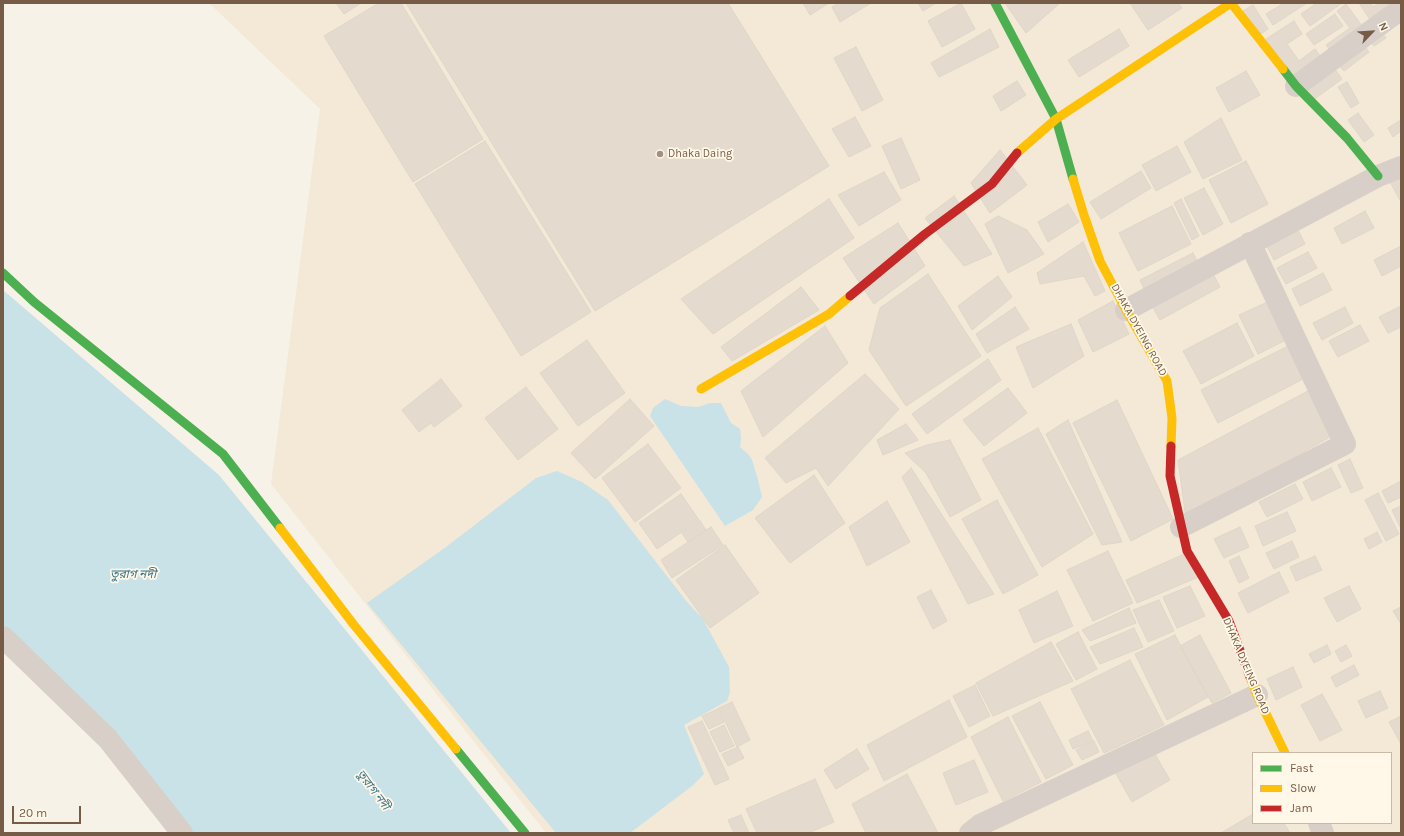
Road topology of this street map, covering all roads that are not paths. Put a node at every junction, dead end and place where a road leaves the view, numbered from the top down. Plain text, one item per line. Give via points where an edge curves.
1 (995, 3) edge
2 (1401, 9) edge
3 (1296, 86) junction
4 (1056, 119) junction
5 (1401, 167) edge
6 (1378, 176) junction
7 (1250, 243) junction
8 (3, 273) edge
9 (1126, 310) junction
10 (701, 389) dead end
11 (1181, 527) junction
12 (3, 637) edge
13 (1257, 695) junction
14 (1285, 752) edge
15 (182, 833) edge
16 (525, 833) edge
17 (970, 833) edge

1 - 4 street, DHAKA DYEING ROAD
2 - 3 street
3 - 4 street via 1232,3
3 - 6 street via 1347,138
4 - 9 street, DHAKA DYEING ROAD via 1100,261
4 - 10 street via 1020,149 992,184 926,234 829,314
5 - 6 street
6 - 7 street
7 - 9 street
7 - 11 street via 1345,444
8 - 16 street via 34,302 222,454 354,625
9 - 11 street, DHAKA DYEING ROAD via 1167,381 1172,418 1170,476
11 - 13 street, DHAKA DYEING ROAD via 1187,551 1229,621
12 - 15 street via 108,739
13 - 14 street, DHAKA DYEING ROAD
13 - 17 street via 980,825

